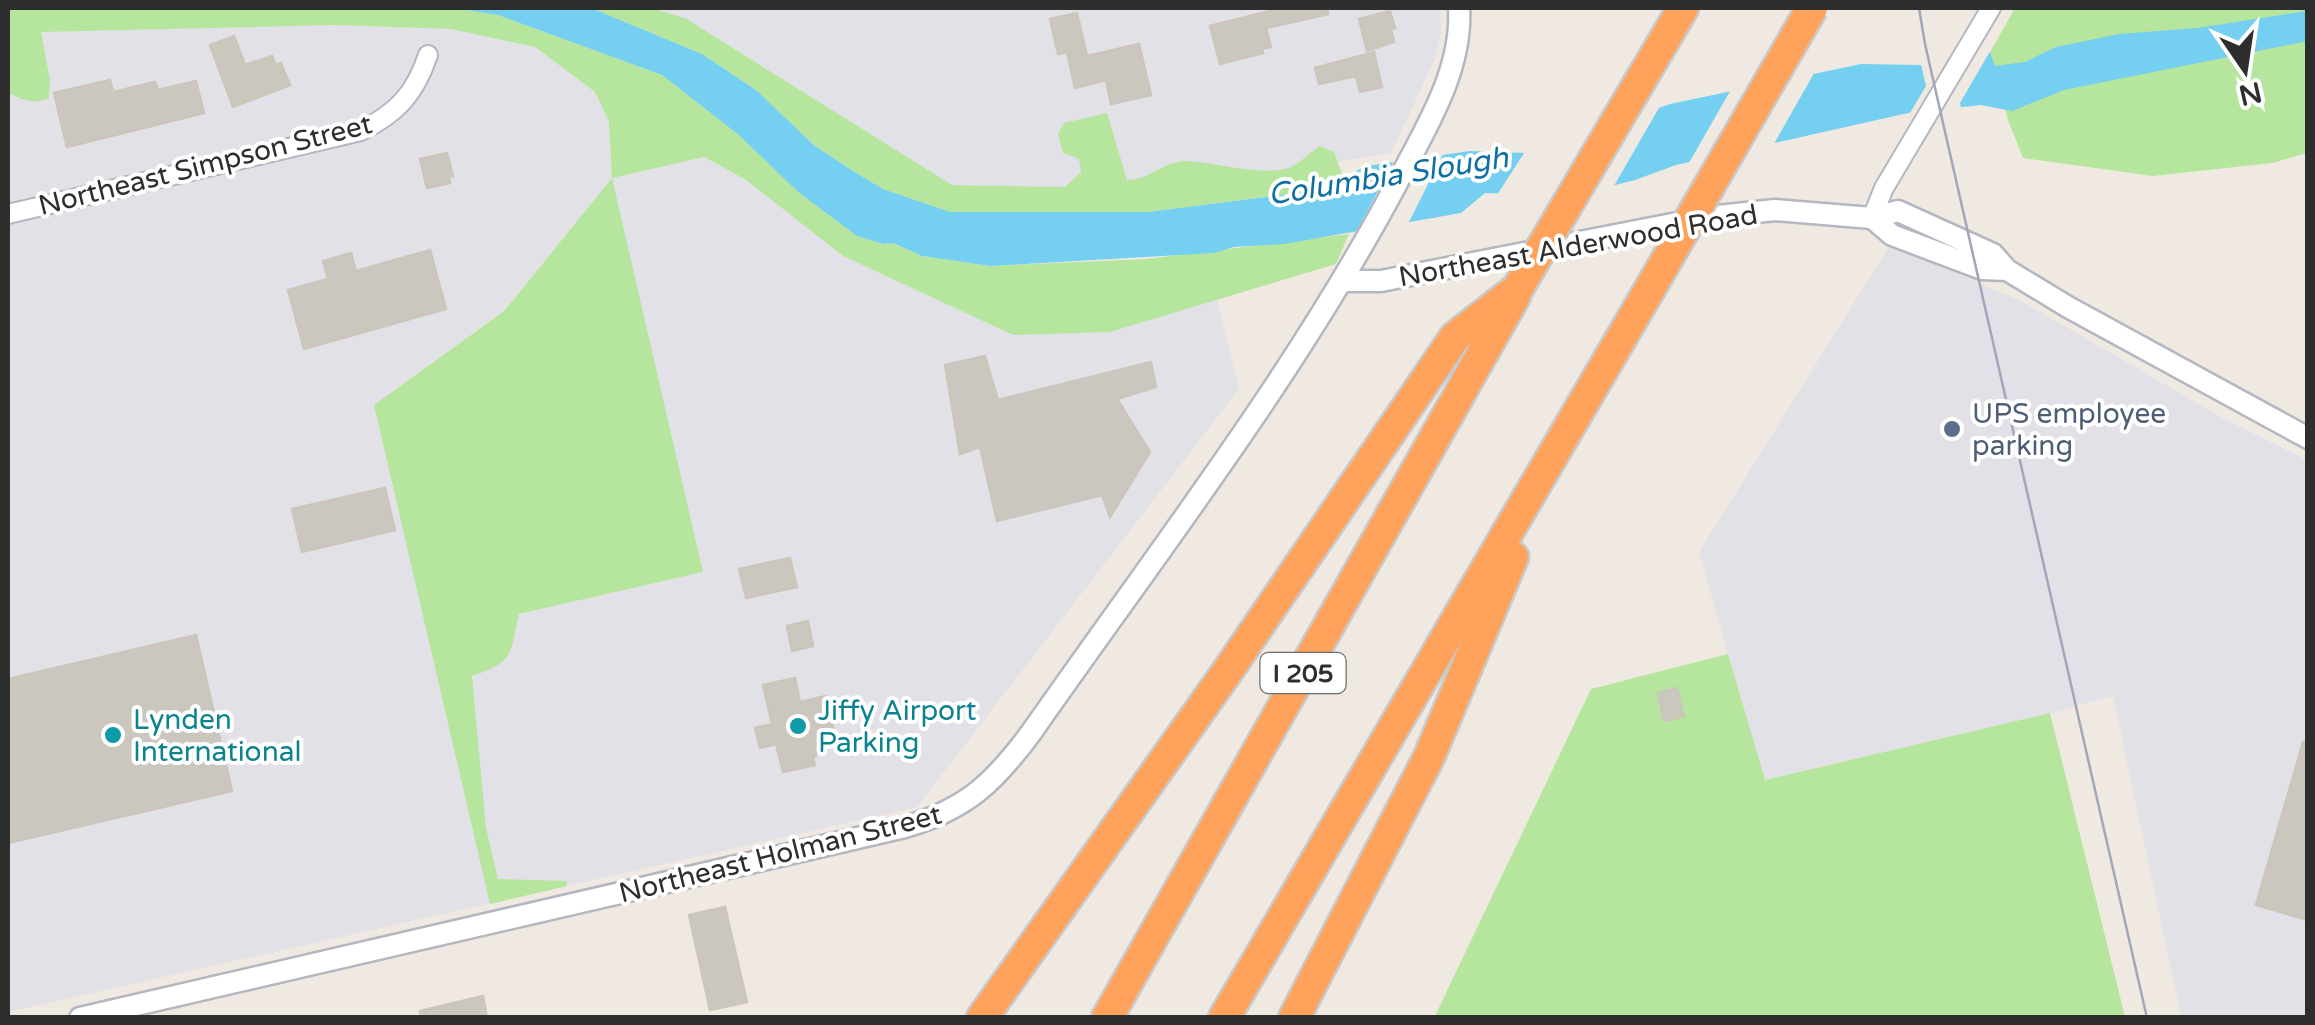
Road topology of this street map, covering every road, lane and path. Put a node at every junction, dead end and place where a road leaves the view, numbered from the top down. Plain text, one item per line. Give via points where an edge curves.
1 (1459, 8) edge
2 (1812, 8) edge
3 (1990, 8) edge
4 (1676, 20) edge
5 (428, 55) dead end
6 (8, 214) edge
7 (1872, 218) junction
8 (1344, 281) junction
9 (1518, 288) junction
10 (2308, 438) edge
11 (1561, 444) junction
12 (80, 1018) edge
13 (982, 1018) edge
14 (1107, 1018) edge
15 (1224, 1018) edge
16 (1294, 1018) edge

1 - 8 street, Northeast Holman Street via 1445,85
2 - 11 highway, bridge
3 - 7 street
4 - 9 highway, I 205, bridge
5 - 6 street, Northeast Simpson Street via 409,98 361,131
7 - 8 street, Northeast Alderwood Road via 1754,211 1382,282
7 - 10 street, Northeast Alderwood Road via 1892,236 1982,269 2007,270
8 - 12 street, Northeast Holman Street via 1275,390 1034,730 992,781 952,811 904,828
9 - 13 highway via 1455,337
9 - 14 highway, I 205
11 - 15 highway
11 - 16 highway via 1429,757

